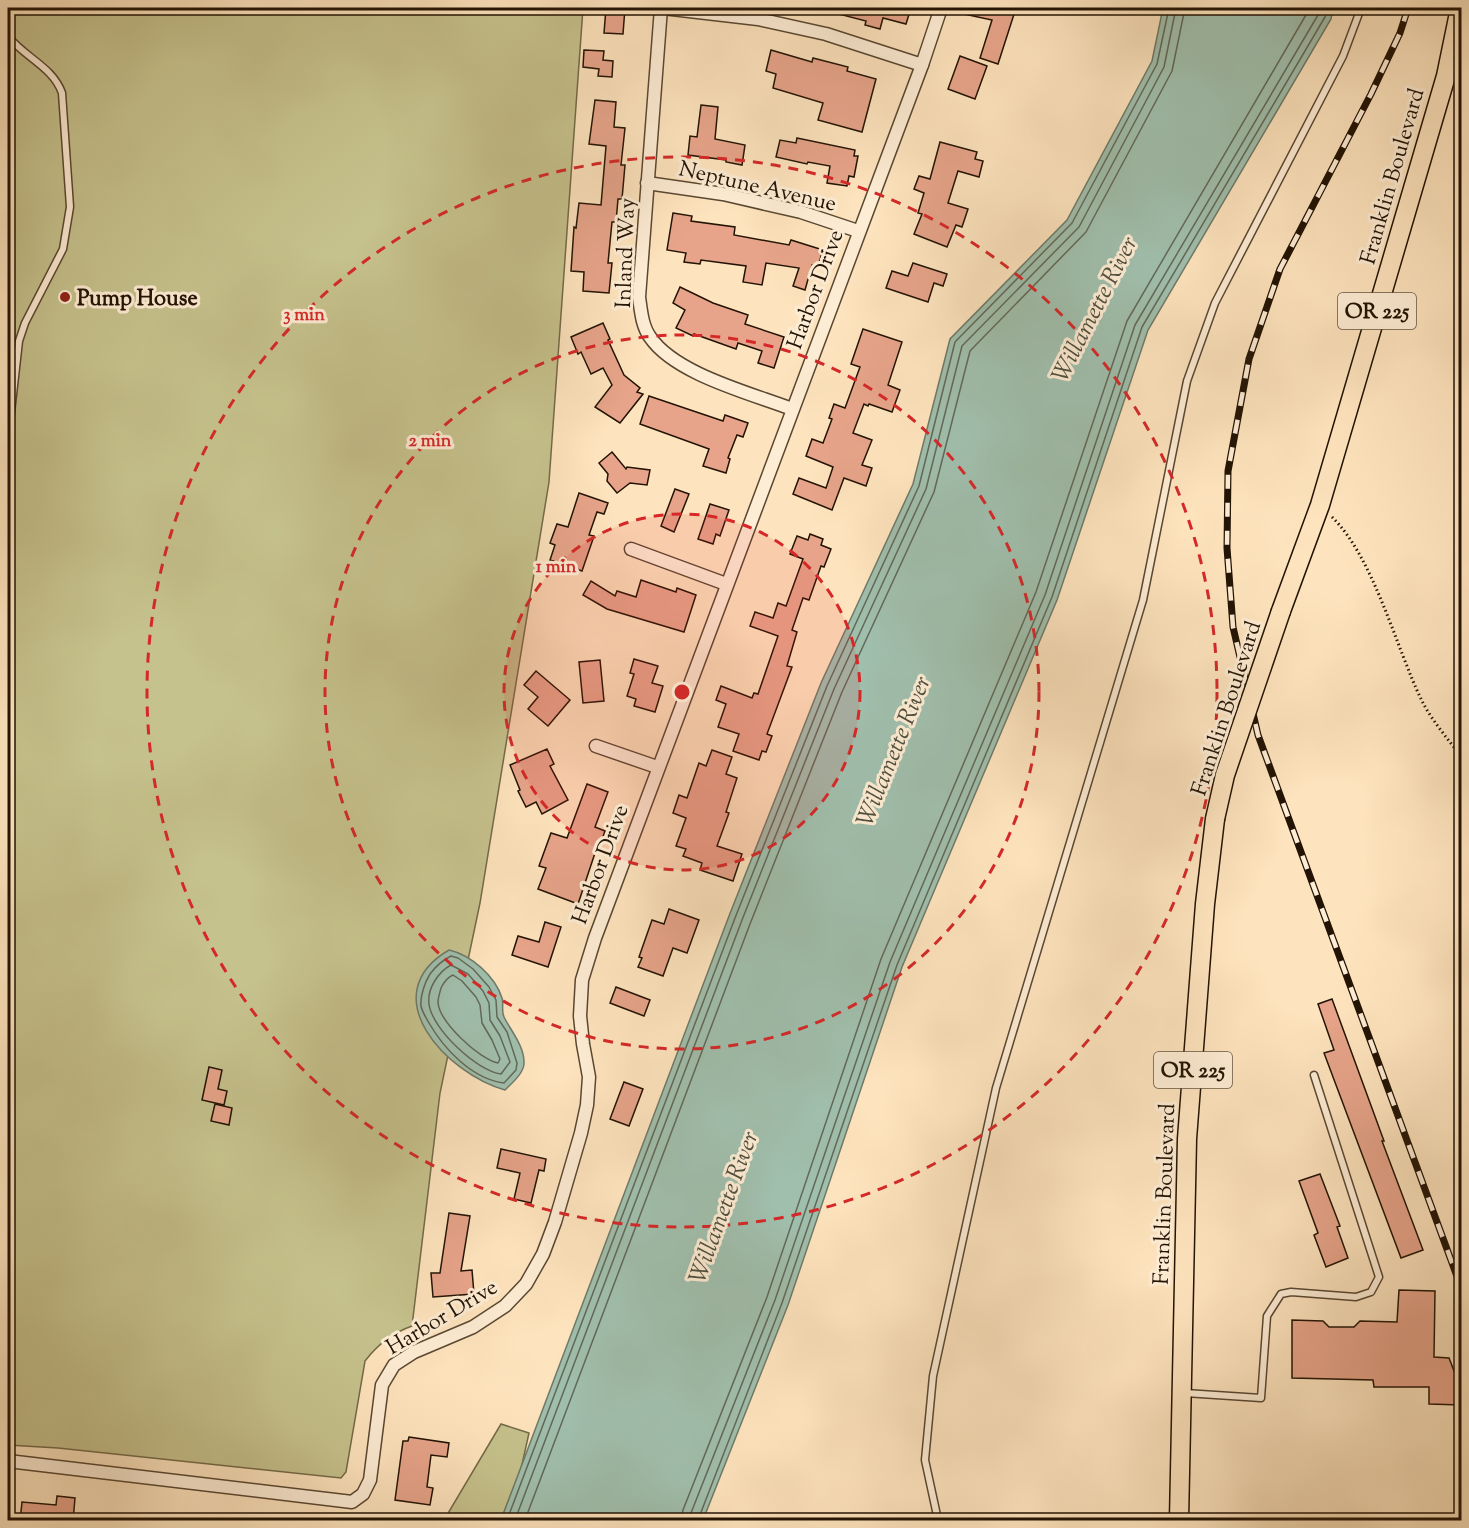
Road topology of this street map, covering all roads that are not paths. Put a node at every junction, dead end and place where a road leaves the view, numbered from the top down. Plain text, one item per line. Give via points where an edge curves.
1 (662, 8) edge
2 (941, 8) edge
3 (1361, 8) edge
4 (1461, 8) edge
5 (8, 36) edge
6 (922, 64) junction
7 (647, 183) junction
8 (858, 231) junction
9 (8, 364) edge
10 (14, 383) junction
11 (792, 409) junction
12 (8, 439) edge
13 (631, 549) dead end
14 (726, 584) junction
15 (596, 746) dead end
16 (657, 767) junction
17 (1314, 1075) dead end
18 (1181, 1393) junction
19 (8, 1461) edge
20 (938, 1521) edge
21 (1179, 1521) edge

1 - 6 street via 803,29
1 - 7 street, Inland Way
2 - 6 street, Harbor Drive
3 - 20 lane via 1343,56 1215,303 1187,381 1143,600 996,1089 933,1376 925,1460
4 - 18 main road, Franklin Boulevard / OR 225, bridge via 1446,76 1320,505 1225,775 1215,819 1187,1139
5 - 10 lane via 48,71 62,93 70,207 63,249 19,341
6 - 8 street, Harbor Drive
7 - 8 street, Neptune Avenue via 723,194 801,212
7 - 11 street, Inland Way via 639,297 649,336 666,356 687,370
8 - 11 street, Harbor Drive
9 - 10 lane
10 - 12 lane
11 - 14 street, Harbor Drive
13 - 14 street
14 - 16 street, Harbor Drive
15 - 16 street
16 - 19 street, Harbor Drive via 582,980 580,1016 590,1077 581,1133 543,1254 526,1284 505,1306 473,1327 414,1352 394,1365 382,1385 370,1480 363,1494 352,1502 330,1501
17 - 18 lane via 1379,1277 1371,1292 1356,1297 1281,1294 1267,1316 1261,1398
18 - 21 main road, Franklin Boulevard / OR 225

